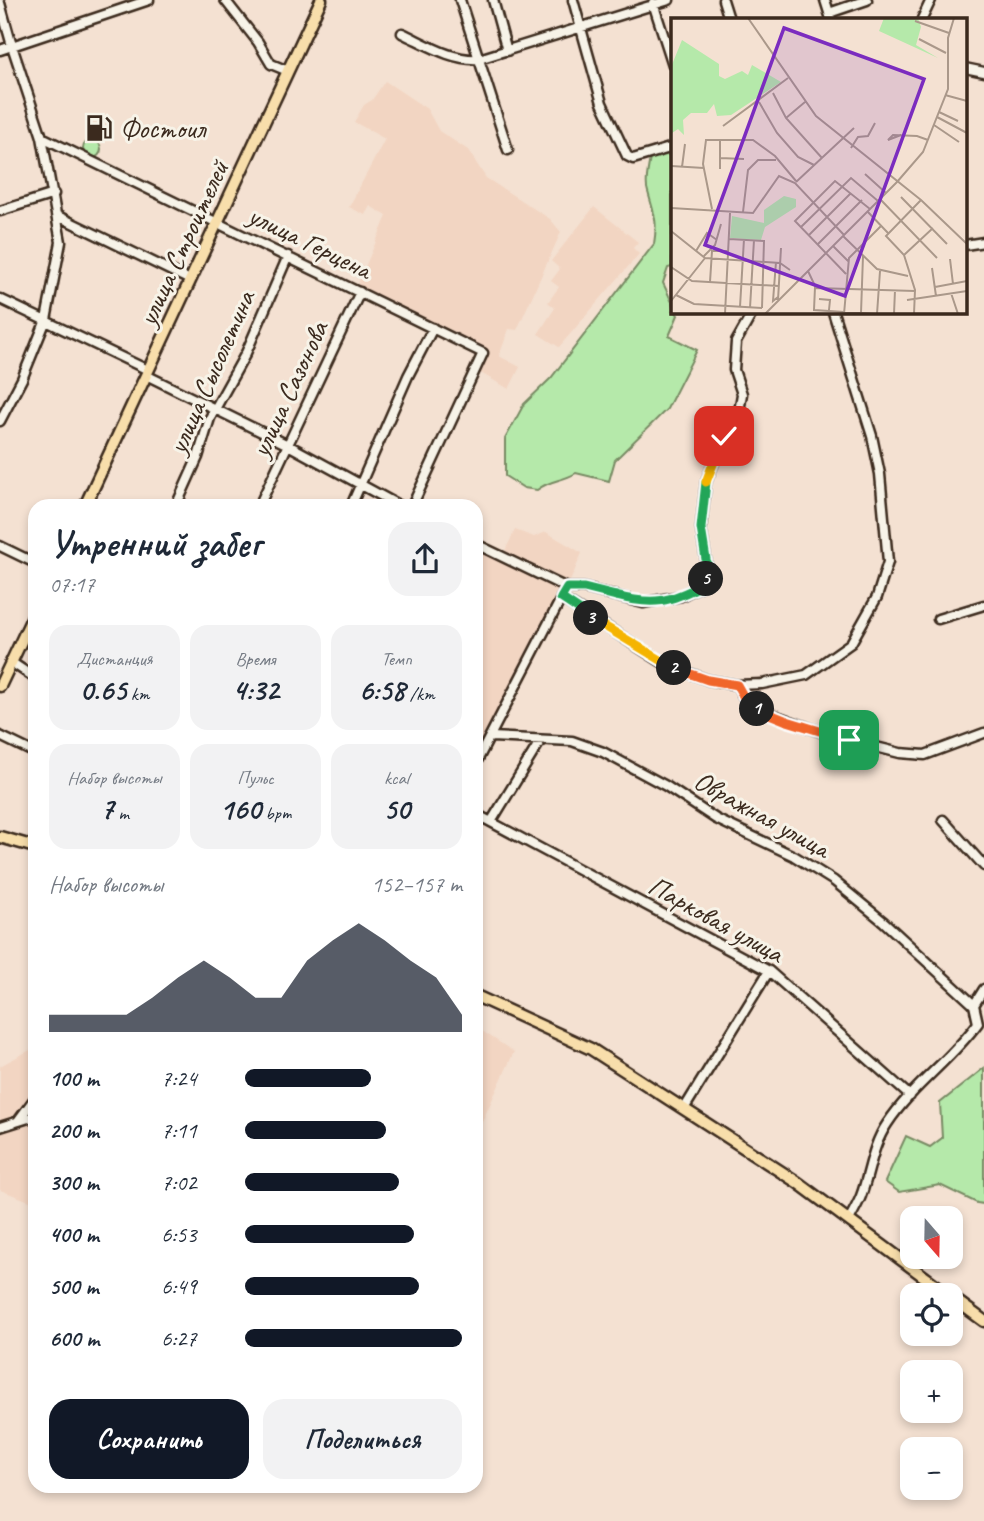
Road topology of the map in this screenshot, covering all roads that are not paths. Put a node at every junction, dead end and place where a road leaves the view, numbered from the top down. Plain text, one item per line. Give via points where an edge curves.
1 (149, 0) edge
2 (225, 0) edge
3 (321, 0) edge
4 (460, 0) edge
5 (494, 0) edge
6 (573, 0) edge
7 (669, 0) edge
8 (723, 0) edge
9 (825, 0) edge
10 (867, 0) edge
11 (931, 0) edge
12 (653, 2) edge
13 (0, 3) edge
14 (830, 16) edge
15 (729, 18) edge
16 (922, 18) edge
17 (582, 28) junction
18 (402, 33) dead end
19 (12, 46) junction
20 (0, 50) edge
21 (507, 51) junction
22 (479, 59) junction
23 (671, 59) edge
24 (288, 71) junction
25 (43, 137) junction
26 (671, 148) edge
27 (508, 150) dead end
28 (54, 194) junction
29 (0, 211) edge
30 (58, 216) junction
31 (218, 222) junction
32 (288, 256) junction
33 (190, 280) junction
34 (360, 292) junction
35 (0, 299) edge
36 (753, 313) edge
37 (833, 313) edge
38 (46, 320) junction
39 (433, 328) junction
40 (147, 372) junction
41 (215, 409) junction
42 (0, 421) edge
43 (288, 444) junction
44 (361, 483) junction
45 (88, 499) edge
46 (179, 499) edge
47 (262, 499) edge
48 (354, 499) edge
49 (388, 499) edge
50 (415, 499) edge
51 (0, 546) edge
52 (483, 547) edge
53 (28, 560) edge
54 (567, 588) junction
55 (561, 598) junction
56 (984, 605) edge
57 (938, 619) dead end
58 (28, 627) edge
59 (11, 662) junction
60 (28, 673) edge
61 (2, 679) edge
62 (737, 685) junction
63 (984, 733) edge
64 (0, 736) edge
65 (491, 737) junction
66 (541, 740) junction
67 (28, 750) edge
68 (483, 751) edge
69 (483, 818) edge
70 (943, 820) dead end
71 (491, 822) junction
72 (0, 837) edge
73 (28, 846) edge
74 (984, 866) edge
75 (769, 971) junction
76 (984, 989) edge
77 (483, 999) edge
78 (974, 1005) junction
79 (910, 1096) junction
80 (28, 1107) edge
81 (684, 1108) junction
82 (28, 1118) edge
83 (18, 1121) junction
84 (0, 1127) edge
85 (849, 1220) junction
86 (934, 1283) edge
87 (963, 1305) edge
88 (984, 1321) edge

1 - 19 street
2 - 24 street via 271,64
3 - 24 main road, улица Строителей
4 - 22 street
5 - 21 street
6 - 17 street
7 - 12 street
8 - 15 street
9 - 14 street
10 - 14 street
11 - 16 street
12 - 17 street
12 - 23 street
13 - 19 street
17 - 21 street
17 - 26 street via 602,103 626,156 633,159
18 - 22 street via 455,57
19 - 20 street
19 - 25 street
21 - 22 street
22 - 27 street
24 - 31 main road, улица Строителей
25 - 28 street
25 - 31 street, улица Герцена
28 - 29 street
28 - 30 street
30 - 33 street
30 - 38 street via 61,242
31 - 32 street, улица Герцена
31 - 33 main road, улица Строителей
32 - 34 street, улица Герцена
32 - 41 street, улица Сысолетина via 246,353
33 - 40 main road, улица Строителей
34 - 39 street, улица Герцена
34 - 43 street, улица Сазонова
35 - 38 street
36 - 54 street via 736,342 734,370 742,394 737,423 727,430 706,482 701,528 708,572 704,584 681,596 643,603
37 - 62 street via 875,449 888,562 877,597 851,643 806,675
38 - 40 street
38 - 42 street
39 - 44 street
39 - 50 street, улица Герцена via 482,353
40 - 41 street
40 - 45 main road, улица Строителей
41 - 43 street
41 - 46 street, улица Сысолетина
43 - 44 street
43 - 47 street, улица Сазонова
44 - 48 street
44 - 49 street
51 - 53 street
52 - 54 street
54 - 55 street
55 - 62 street via 665,664
55 - 65 street
56 - 57 street
58 - 59 main road
59 - 60 street
59 - 61 main road
62 - 63 street via 755,708 832,736 900,752 925,755
64 - 67 street
65 - 66 street, Овражная улица
65 - 68 street
66 - 71 street
66 - 78 street, Овражная улица via 572,741 603,752 716,819 794,856 884,922
69 - 71 street, Парковая улица
70 - 74 street
71 - 75 street, Парковая улица
72 - 73 main road
75 - 79 street, Парковая улица
75 - 81 street
76 - 78 street
77 - 81 main road via 591,1049
78 - 79 street via 978,1023
79 - 85 street via 885,1128
80 - 83 street
81 - 85 main road
82 - 83 street
83 - 84 street
85 - 86 main road
87 - 88 main road

